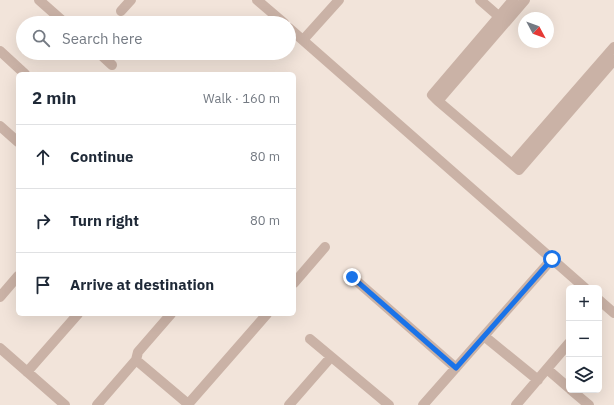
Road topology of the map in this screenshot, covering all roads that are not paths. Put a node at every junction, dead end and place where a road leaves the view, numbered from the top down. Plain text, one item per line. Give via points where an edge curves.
1 (40, 0) edge
2 (130, 0) edge
3 (257, 0) edge
4 (339, 0) edge
5 (480, 0) edge
6 (513, 0) edge
7 (525, 0) edge
8 (121, 11) dead end
9 (57, 16) edge
10 (276, 16) edge
11 (502, 19) junction
12 (296, 34) edge
13 (303, 40) junction
14 (614, 47) edge
15 (0, 51) edge
16 (107, 60) edge
17 (614, 60) edge
18 (112, 65) dead end
19 (23, 72) edge
20 (0, 126) edge
21 (16, 140) edge
22 (512, 164) junction
23 (324, 247) dead end
24 (552, 259) junction
25 (352, 277) dead end
26 (16, 278) edge
27 (296, 281) edge
28 (582, 285) edge
29 (0, 297) edge
30 (602, 305) edge
31 (614, 313) edge
32 (76, 316) edge
33 (169, 316) edge
34 (263, 316) edge
35 (484, 336) junction
36 (310, 339) dead end
37 (566, 347) edge
38 (0, 348) edge
39 (331, 357) junction
40 (136, 360) junction
41 (456, 368) junction
42 (547, 369) junction
43 (27, 372) junction
44 (538, 380) junction
45 (566, 385) edge
46 (575, 393) edge
47 (65, 405) edge
48 (97, 405) edge
49 (289, 405) edge
50 (389, 405) edge
51 (424, 405) edge
52 (516, 405) edge
53 (589, 405) edge

1 - 9 street
2 - 8 street
3 - 10 street
4 - 13 street
5 - 11 street
6 - 11 street
7 - 11 street
11 - 22 street via 432,95
12 - 13 street
13 - 24 street
14 - 22 street
15 - 19 street
16 - 18 street
17 - 22 street via 518,170
20 - 21 street
23 - 27 street
24 - 28 street
24 - 35 street
25 - 41 street
26 - 29 street
30 - 31 street
32 - 43 street
33 - 40 street via 138,352
34 - 40 street via 190,402 186,403
35 - 41 street
35 - 44 street
36 - 39 street
37 - 42 street
38 - 43 street
39 - 49 street
39 - 50 street
40 - 48 street
41 - 51 street
42 - 44 street
42 - 45 street
43 - 47 street
44 - 52 street
46 - 53 street

